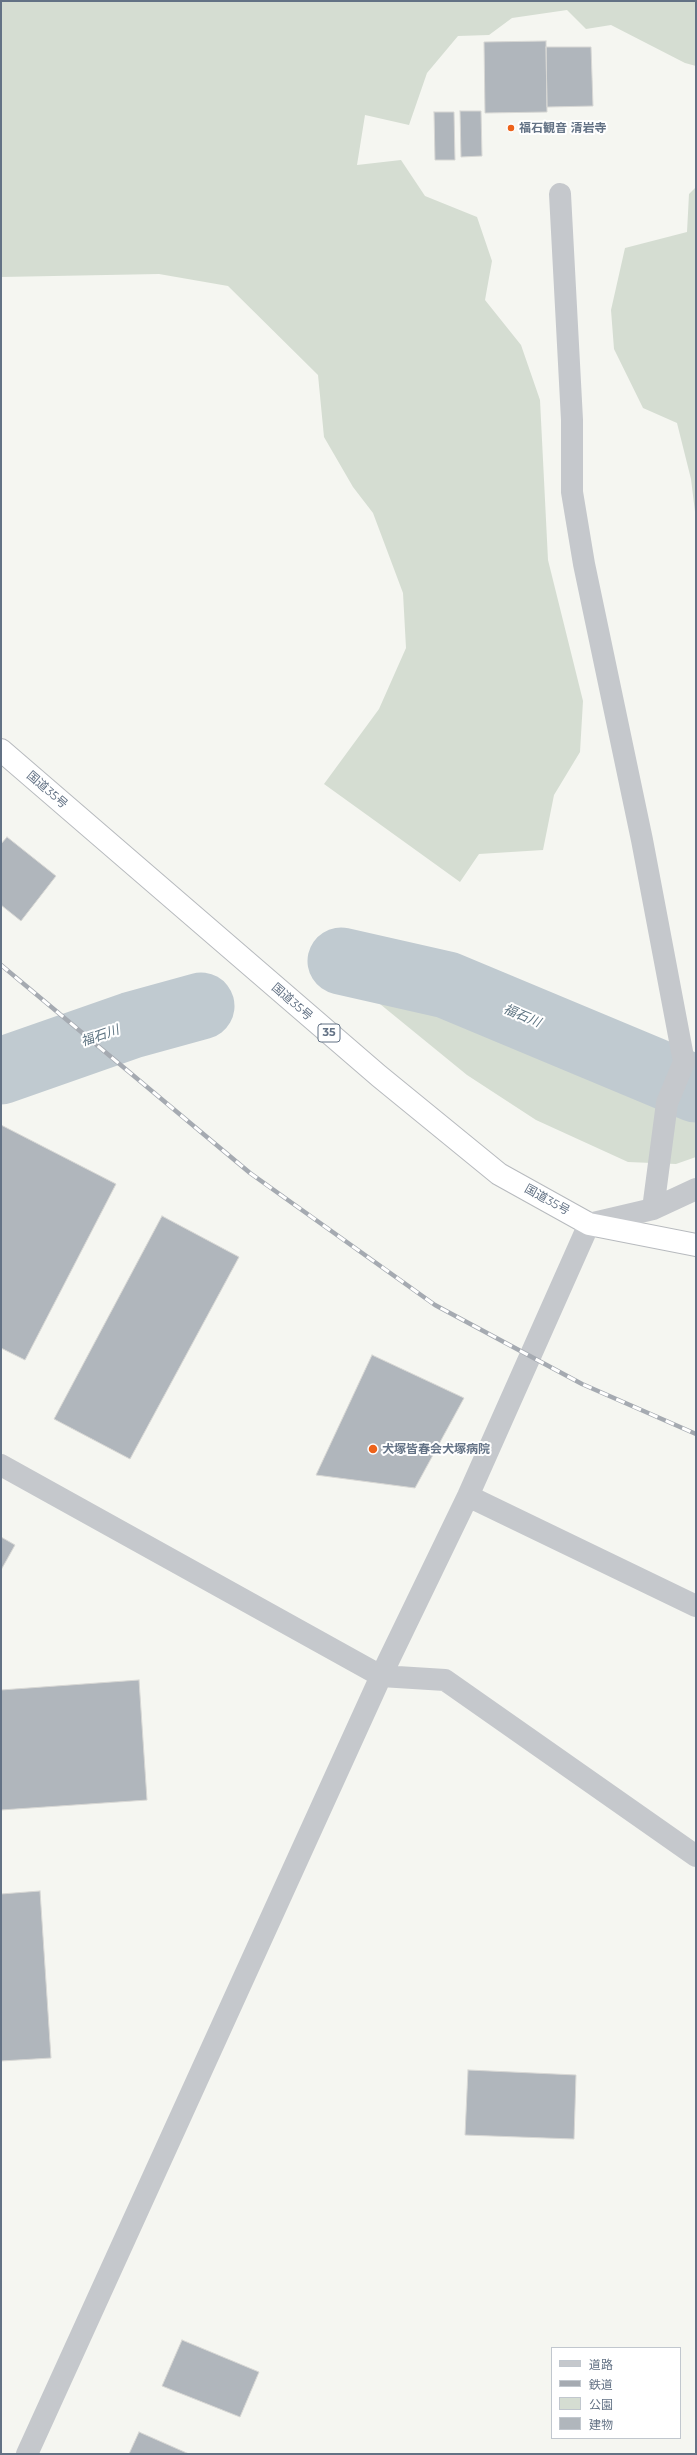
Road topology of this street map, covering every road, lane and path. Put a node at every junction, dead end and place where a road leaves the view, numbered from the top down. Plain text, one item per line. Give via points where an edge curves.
1 (560, 194) dead end
2 (1, 750) edge
3 (696, 1189) edge
4 (653, 1209) junction
5 (589, 1224) junction
6 (696, 1245) edge
7 (1, 1465) edge
8 (468, 1496) junction
9 (696, 1606) edge
10 (381, 1676) junction
11 (696, 1856) edge
12 (27, 2454) edge

1 - 4 street via 572,420 572,492 584,564 642,840 684,1062 667,1103
2 - 5 highway, 国道35号 / 35 via 379,1076 499,1174
3 - 4 street
4 - 5 street
5 - 6 highway, 国道35号 / 35
5 - 8 street
7 - 10 street
8 - 9 street
8 - 10 street
10 - 11 street via 445,1680
10 - 12 street

